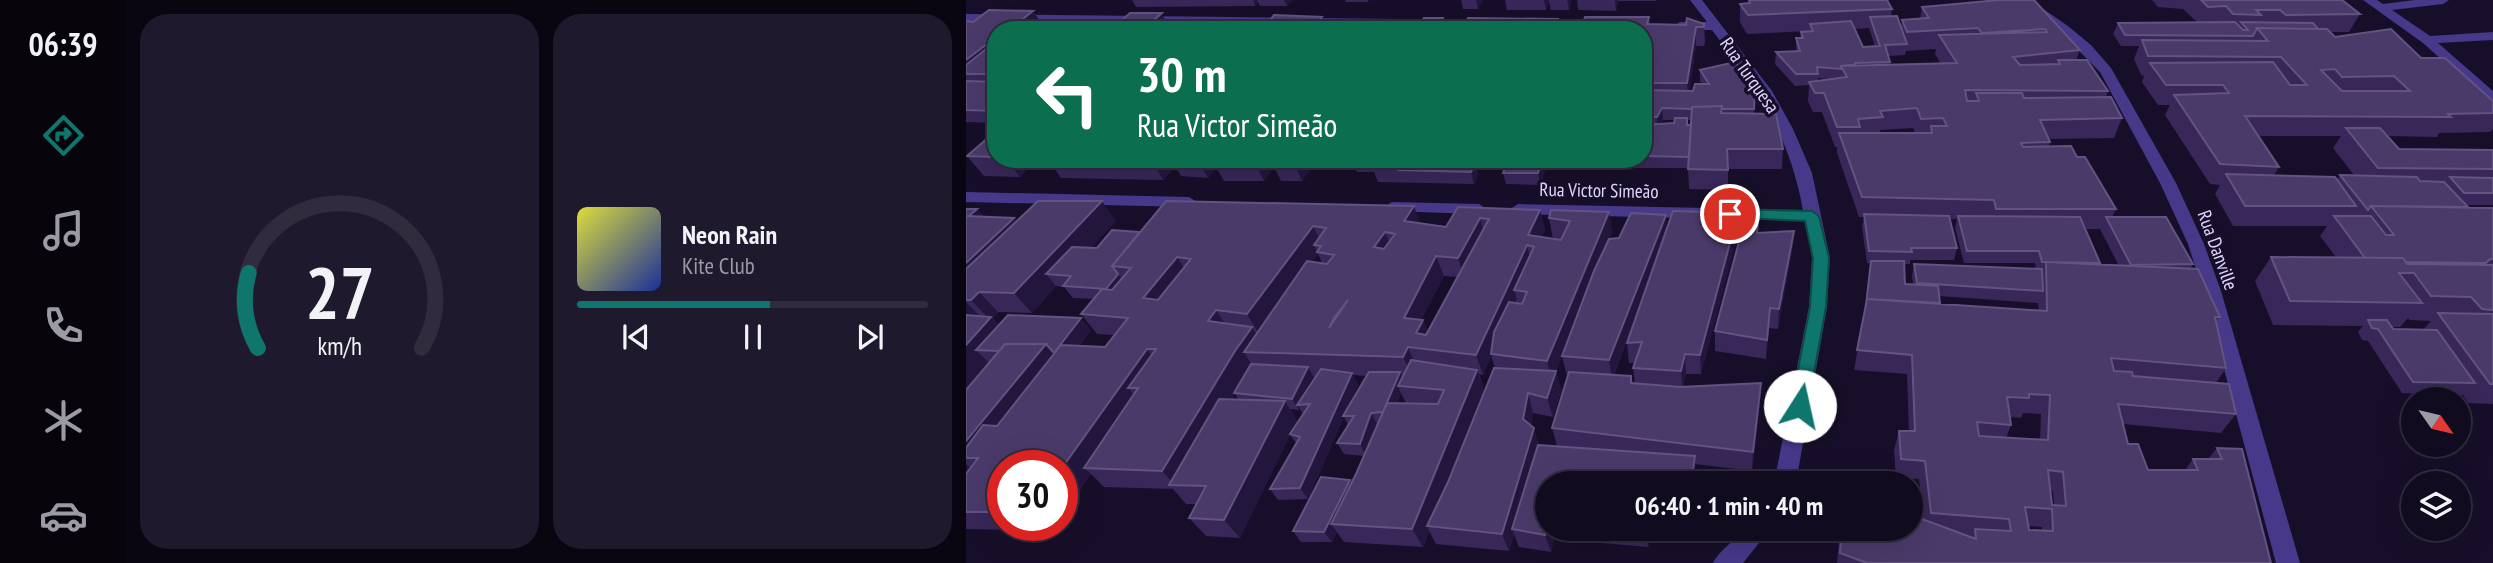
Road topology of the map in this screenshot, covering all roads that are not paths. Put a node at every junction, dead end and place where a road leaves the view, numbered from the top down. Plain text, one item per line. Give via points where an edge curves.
1 (1696, 0) edge
2 (2022, 0) edge
3 (2369, 0) edge
4 (2443, 0) edge
5 (2381, 8) junction
6 (966, 18) edge
7 (1236, 21) edge
8 (1660, 25) edge
9 (1715, 26) junction
10 (2493, 36) edge
11 (2427, 40) junction
12 (2493, 98) edge
13 (966, 197) edge
14 (1202, 203) edge
15 (1382, 206) edge
16 (1812, 216) junction
17 (1786, 471) edge
18 (1749, 541) edge
19 (1725, 563) edge
20 (2288, 563) edge

1 - 9 street, Rua Turquesa
2 - 20 street, Rua Danville via 2064,29 2106,71 2168,183 2212,291
3 - 5 street
4 - 5 street
5 - 11 street
6 - 7 street
8 - 9 street
9 - 16 street, Rua Turquesa via 1767,94 1786,130 1804,173
10 - 11 street
11 - 12 street
13 - 14 street
15 - 16 street, Rua Victor Simeão
16 - 17 street, Rua Turquesa via 1821,258 1818,307
18 - 19 street

